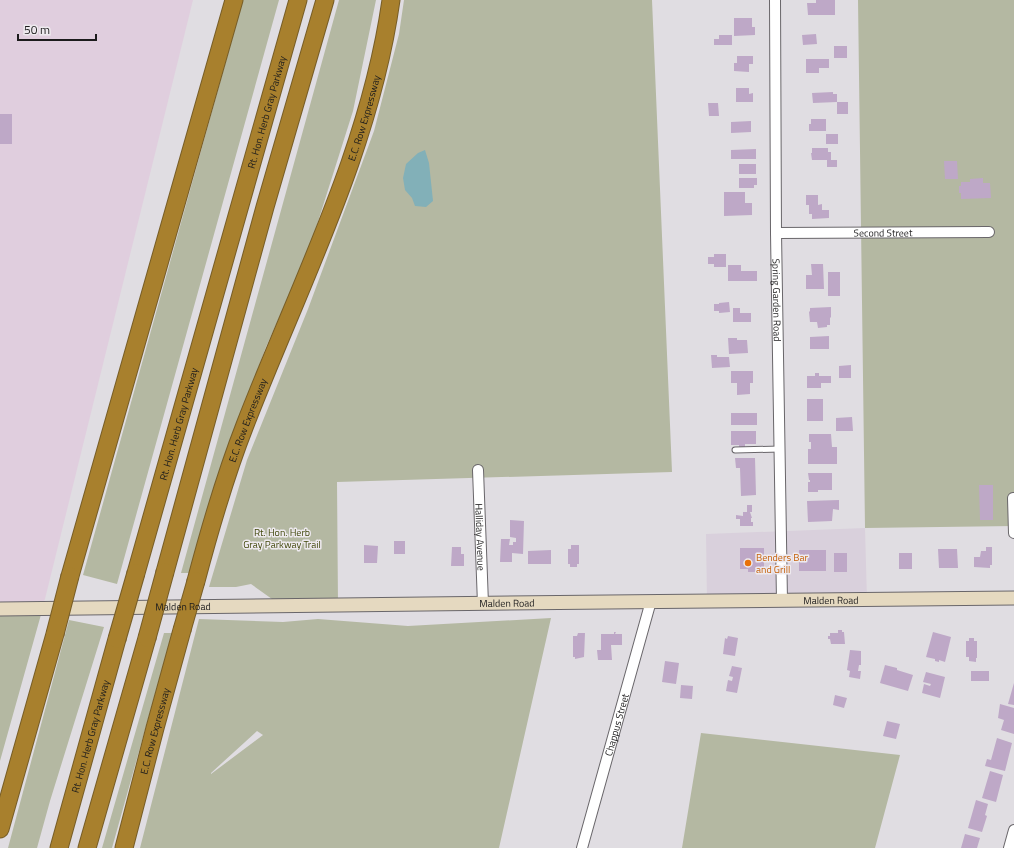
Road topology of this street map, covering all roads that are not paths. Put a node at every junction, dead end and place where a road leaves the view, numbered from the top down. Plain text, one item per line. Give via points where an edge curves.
1 (234, 0) edge
2 (298, 0) edge
3 (325, 0) edge
4 (391, 0) edge
5 (775, 0) edge
6 (989, 232) dead end
7 (776, 234) junction
8 (780, 449) junction
9 (735, 450) dead end
10 (478, 470) dead end
11 (1013, 498) dead end
12 (1014, 533) edge
13 (1014, 598) edge
14 (651, 601) junction
15 (782, 601) junction
16 (483, 604) junction
17 (0, 609) edge
18 (0, 829) edge
19 (1014, 830) edge
20 (59, 848) edge
21 (87, 848) edge
22 (124, 848) edge
23 (582, 848) edge
24 (1009, 848) edge

1 - 18 highway, bridge
2 - 20 highway, Rt. Hon. Herb Gray Parkway, bridge
3 - 21 highway, bridge
4 - 22 highway, E.C. Row Expressway, bridge via 373,89 355,152 242,432 214,515
5 - 7 street, Spring Garden Road
6 - 7 street, Second Street
7 - 8 street, Spring Garden Road
8 - 9 lane
8 - 15 street, Spring Garden Road
10 - 16 street, Halliday Avenue
11 - 12 street
13 - 15 main road, Malden Road
14 - 15 main road, Malden Road
14 - 16 main road, Malden Road
14 - 23 street, Chappus Street
16 - 17 main road, Malden Road
19 - 24 street

